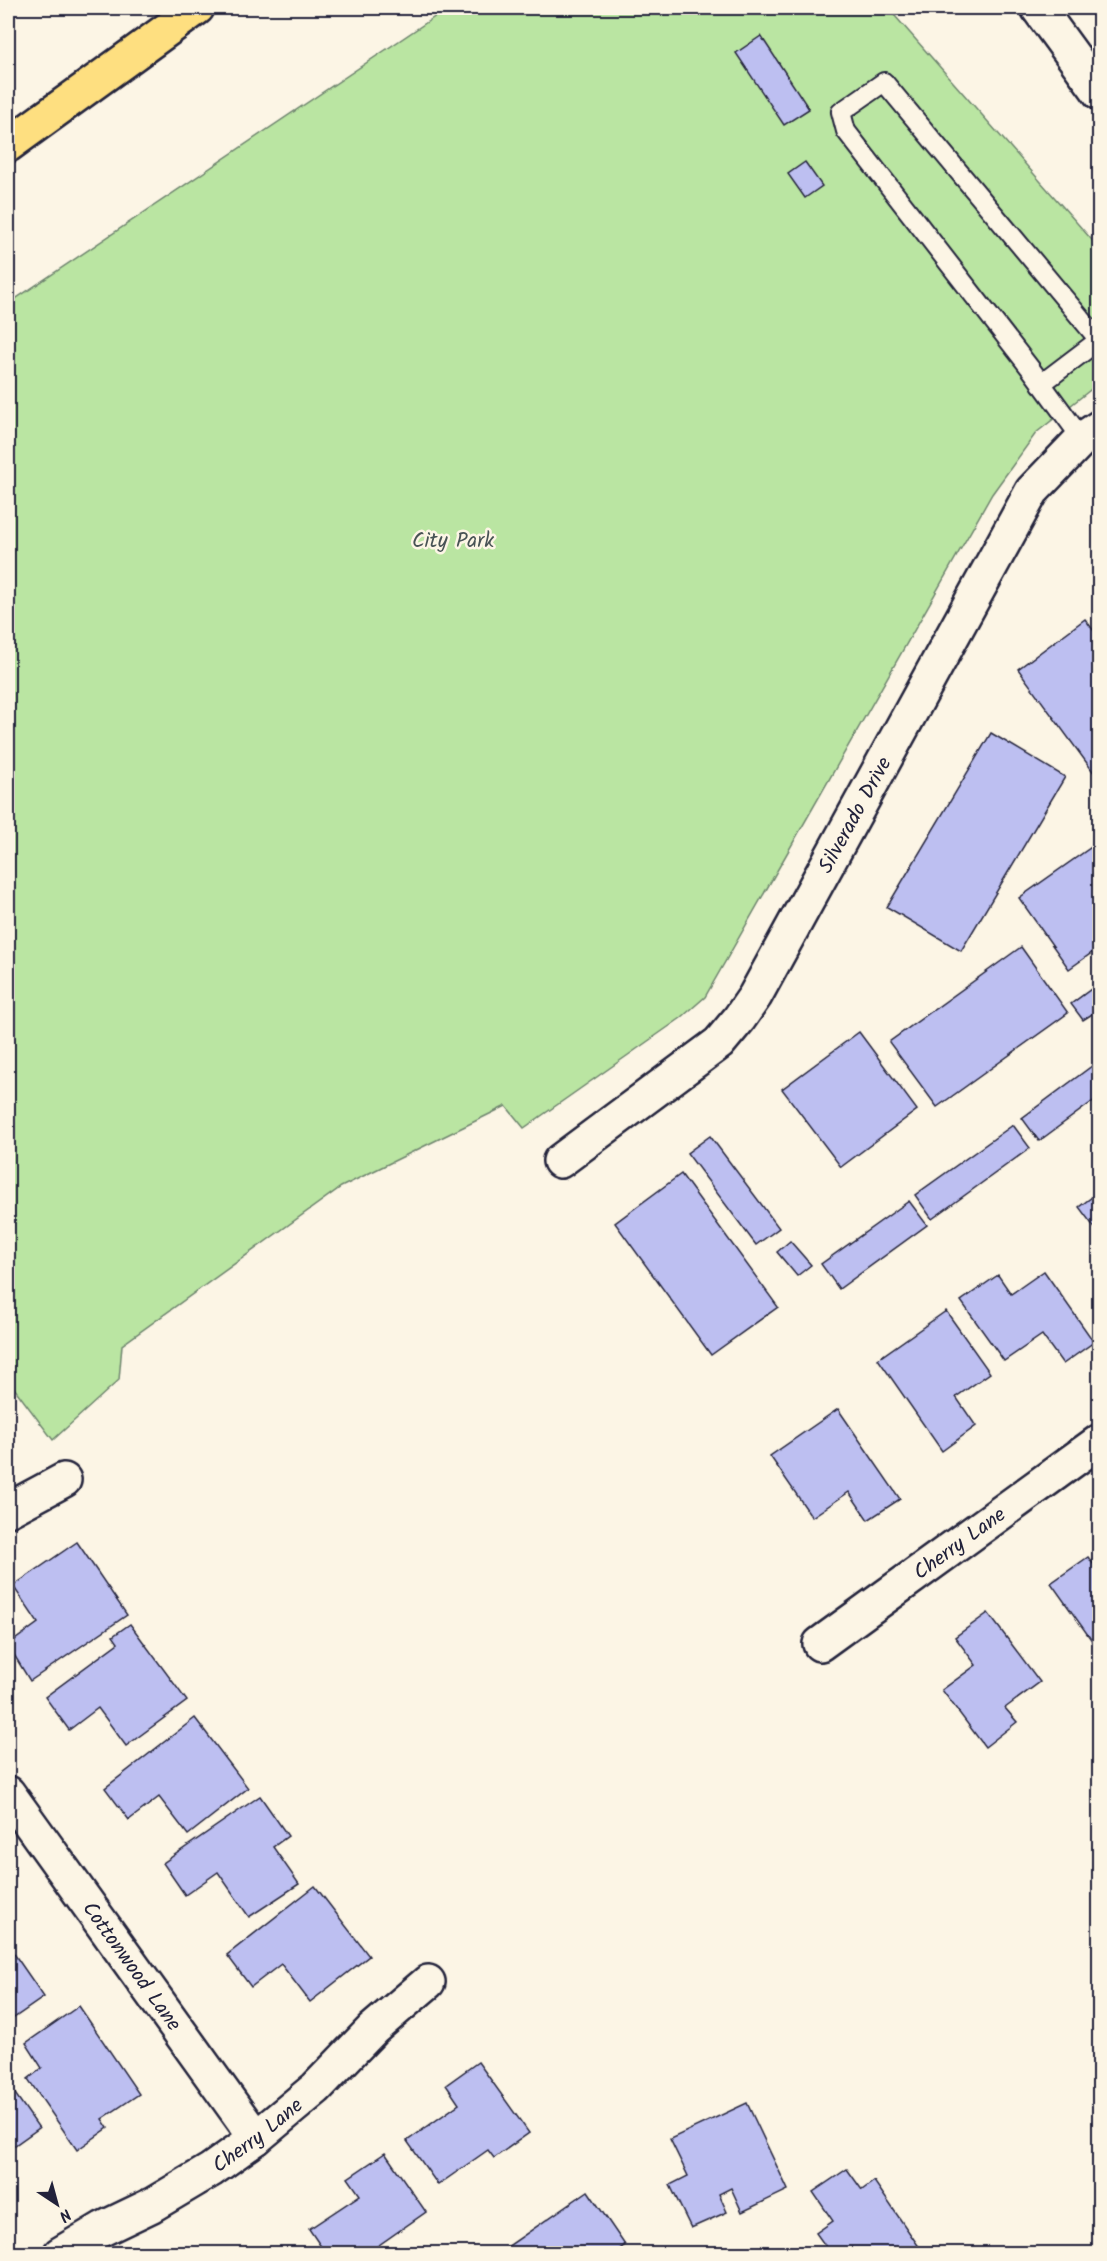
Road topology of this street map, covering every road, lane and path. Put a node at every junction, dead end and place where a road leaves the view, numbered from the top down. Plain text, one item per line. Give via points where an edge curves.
1 (197, 8) edge
2 (1038, 8) edge
3 (1100, 93) edge
4 (8, 145) edge
5 (1099, 340) edge
6 (1041, 384) junction
7 (1091, 433) edge
8 (560, 1161) dead end
9 (1100, 1441) edge
10 (64, 1480) dead end
11 (8, 1510) edge
12 (820, 1644) dead end
13 (8, 1793) edge
14 (429, 1982) dead end
15 (256, 2138) junction
16 (60, 2253) edge

1 - 4 highway
2 - 3 street
5 - 6 lane
5 - 6 lane via 884,82 841,112 846,131
6 - 7 lane
7 - 8 street, Silverado Drive via 1032,491 739,1019 719,1042
9 - 12 street, Cherry Lane
10 - 11 street
13 - 15 street, Cottonwood Lane
14 - 15 street, Cherry Lane via 373,2029 316,2088
15 - 16 street, Cherry Lane via 152,2205

